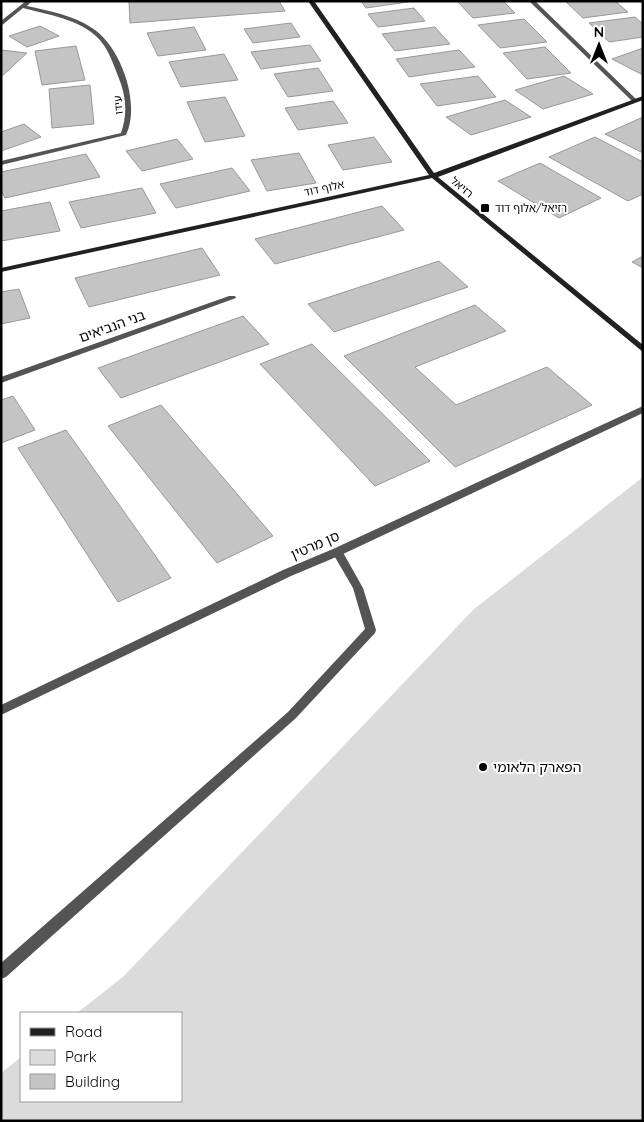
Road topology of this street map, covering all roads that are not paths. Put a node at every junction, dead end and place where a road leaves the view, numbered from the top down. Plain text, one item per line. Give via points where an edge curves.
1 (29, 1) edge
2 (311, 1) edge
3 (532, 1) edge
4 (24, 7) junction
5 (1, 24) edge
6 (643, 98) edge
7 (635, 101) junction
8 (1, 163) edge
9 (433, 176) junction
10 (1, 270) edge
11 (232, 298) dead end
12 (643, 349) edge
13 (1, 380) edge
14 (643, 409) edge
15 (337, 552) junction
16 (1, 710) edge
17 (1, 972) edge

1 - 4 street
2 - 9 street, רזיאל
3 - 7 street
4 - 5 street
4 - 8 street, עידו via 70,18 94,32 108,46 128,90 130,117 124,134
6 - 7 street, אלוף דוד
7 - 9 street, אלוף דוד
9 - 10 street, אלוף דוד
9 - 12 street, רזיאל
11 - 13 street, בני הנביאים
14 - 15 street, סן מרטין
15 - 16 street, סן מרטין
15 - 17 street via 358,588 371,630 292,715

